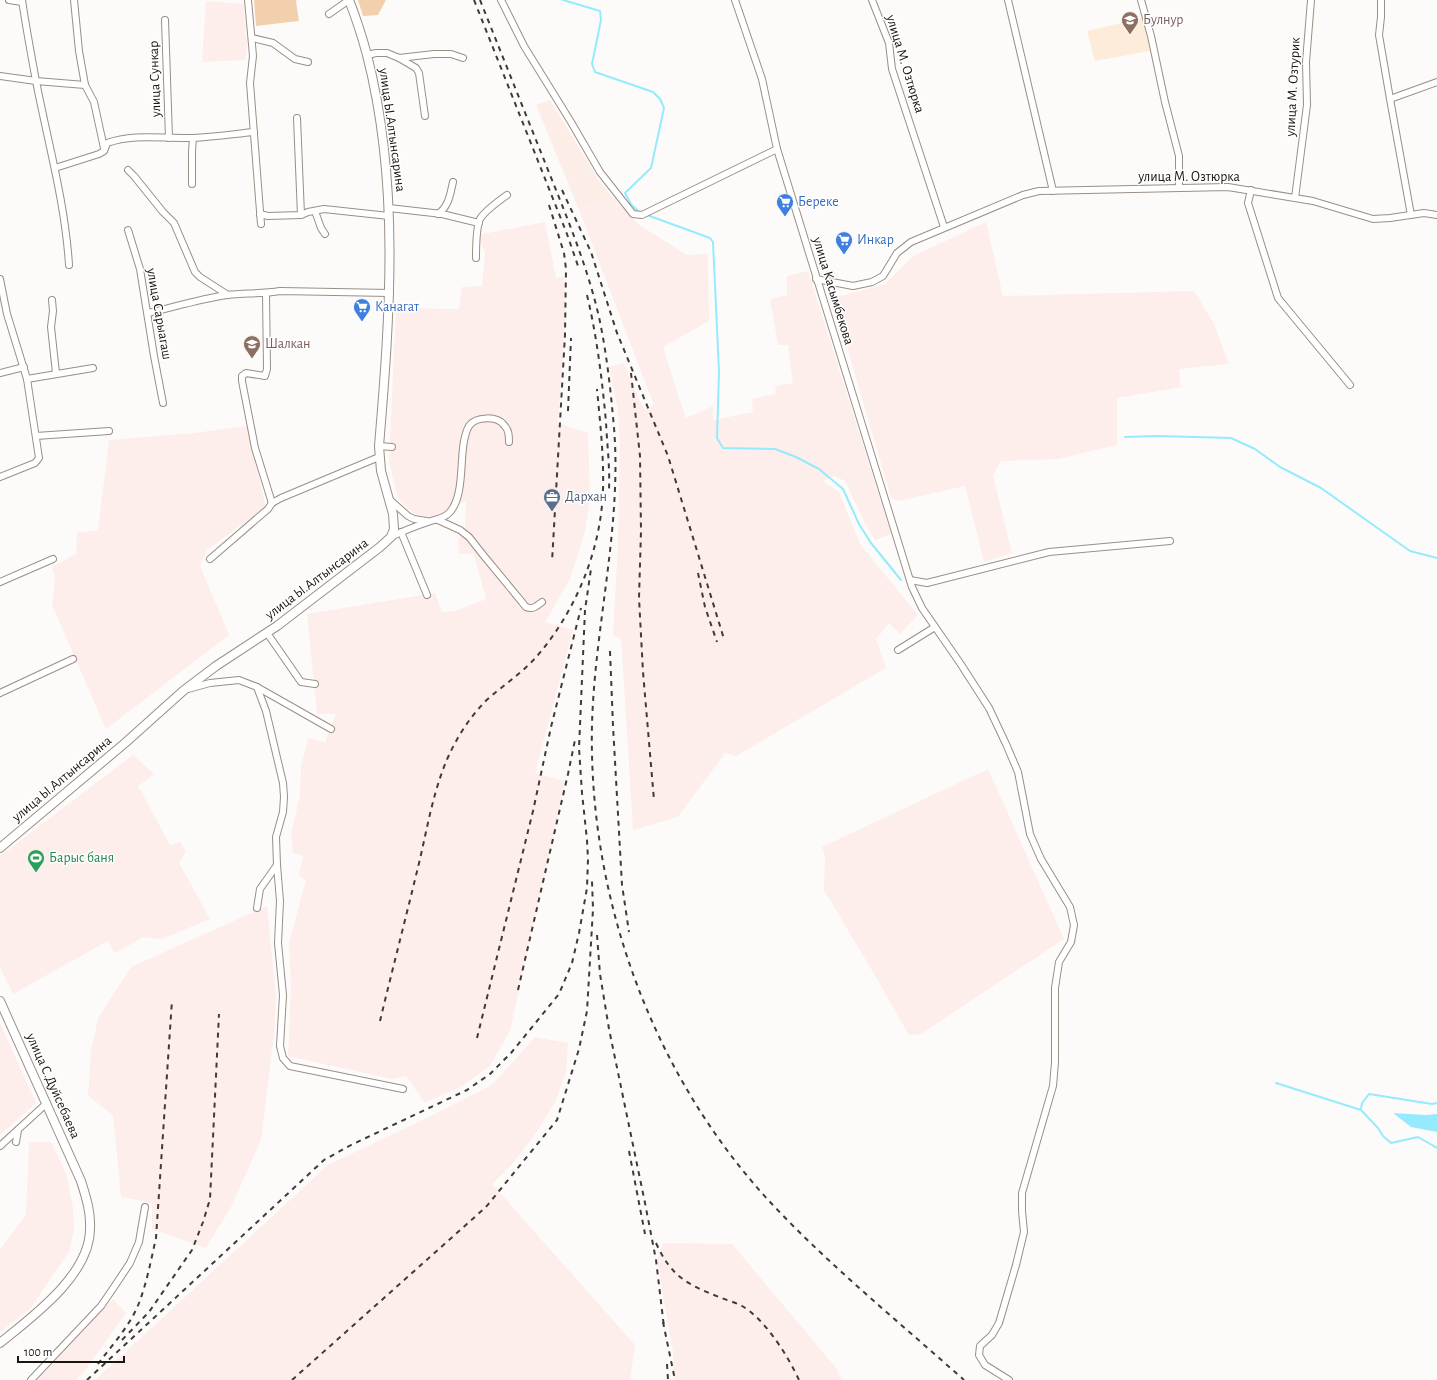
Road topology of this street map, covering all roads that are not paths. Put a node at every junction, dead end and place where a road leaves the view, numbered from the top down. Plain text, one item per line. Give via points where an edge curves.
1 (9, 0) edge
2 (74, 0) edge
3 (248, 0) edge
4 (349, 0) edge
5 (501, 0) edge
6 (735, 0) edge
7 (872, 0) edge
8 (1008, 0) edge
9 (1141, 0) edge
10 (1311, 0) edge
11 (1380, 0) edge
12 (22, 1) edge
13 (329, 14) dead end
14 (165, 20) dead end
15 (252, 38) junction
16 (367, 55) junction
17 (399, 58) junction
18 (463, 58) dead end
19 (308, 62) dead end
20 (0, 76) edge
21 (36, 81) junction
22 (1437, 82) edge
23 (84, 85) junction
24 (1390, 99) junction
25 (425, 116) dead end
26 (297, 118) dead end
27 (254, 132) junction
28 (170, 138) junction
29 (193, 138) junction
30 (104, 148) junction
31 (777, 149) junction
32 (54, 168) junction
33 (128, 170) dead end
34 (453, 182) dead end
35 (192, 184) dead end
36 (1179, 188) junction
37 (1251, 190) junction
38 (1053, 191) junction
39 (507, 195) dead end
40 (1295, 198) junction
41 (315, 211) junction
42 (389, 212) junction
43 (260, 214) junction
44 (438, 214) junction
45 (300, 215) junction
46 (1411, 215) junction
47 (1437, 215) edge
48 (479, 223) junction
49 (261, 224) dead end
50 (944, 227) junction
51 (128, 230) dead end
52 (325, 234) dead end
53 (476, 258) dead end
54 (69, 265) dead end
55 (0, 279) edge
56 (816, 279) junction
57 (390, 293) junction
58 (266, 294) junction
59 (228, 295) junction
60 (52, 300) dead end
61 (148, 313) junction
62 (24, 367) junction
63 (93, 368) dead end
64 (0, 373) edge
65 (56, 373) junction
66 (27, 379) junction
67 (1350, 385) dead end
68 (163, 403) dead end
69 (108, 431) dead end
70 (36, 436) junction
71 (509, 442) dead end
72 (379, 446) junction
73 (392, 447) dead end
74 (379, 457) junction
75 (0, 477) edge
76 (390, 500) junction
77 (272, 503) junction
78 (438, 520) junction
79 (429, 522) junction
80 (401, 532) junction
81 (391, 537) junction
82 (1170, 542) dead end
83 (53, 559) dead end
84 (210, 559) dead end
85 (910, 580) junction
86 (0, 582) edge
87 (427, 595) dead end
88 (542, 602) dead end
89 (935, 627) junction
90 (266, 633) junction
91 (898, 650) dead end
92 (73, 659) dead end
93 (315, 684) dead end
94 (257, 686) junction
95 (183, 691) junction
96 (0, 693) edge
97 (331, 729) dead end
98 (0, 848) edge
99 (277, 865) junction
100 (257, 908) dead end
101 (0, 1001) edge
102 (2, 1010) edge
103 (403, 1088) dead end
104 (46, 1103) junction
105 (18, 1130) junction
106 (16, 1142) dead end
107 (0, 1146) edge
108 (145, 1207) dead end
109 (0, 1344) edge
110 (31, 1380) edge
111 (1009, 1380) edge

1 - 12 street
2 - 23 street
3 - 15 street
4 - 13 street
4 - 16 street, улица Ы.Алтынсарина
5 - 31 street via 524,46 600,172 633,214 642,215
6 - 31 street, улица Касымбекова via 762,79
7 - 50 street, улица М. Озтюрка via 889,43 892,69
8 - 38 street
9 - 36 street via 1179,156
10 - 40 street, улица М. Озтурик via 1306,62 1307,104
11 - 24 street via 1379,36
12 - 21 street
14 - 28 street, улица Сункар
15 - 19 street via 273,43 295,60
15 - 27 street via 250,83
16 - 17 street, улица Ы.Алтынсарина via 387,53
16 - 42 street, улица Ы.Алтынсарина via 382,133
17 - 18 street, улица Ы.Алтынсарина via 451,54
17 - 25 street, улица Ы.Алтынсарина via 416,68 419,73
20 - 21 street
21 - 23 street
21 - 32 street
22 - 24 street
23 - 30 street via 94,102
24 - 46 street
26 - 45 street
27 - 29 street
27 - 43 street
28 - 29 street
28 - 30 street via 126,138 107,143
29 - 35 street
30 - 32 street via 99,154
31 - 56 street, улица Касымбекова
32 - 54 street via 63,209
33 - 59 street via 174,223 195,272
34 - 44 street via 447,205
36 - 37 street, улица М. Озтюрка via 1228,187
36 - 38 street, улица М. Озтюрка
37 - 40 street, улица М. Озтюрка
37 - 67 street via 1248,203 1278,298
38 - 50 street, улица М. Озтюрка via 1023,195
39 - 48 street via 496,203
40 - 46 street, улица М. Озтюрка via 1374,219
41 - 42 street via 324,209
41 - 45 street
41 - 52 street
42 - 44 street, улица Ы.Алтынсарина
42 - 57 street, улица Ы.Алтынсарина
43 - 45 street
43 - 49 street
44 - 48 street, улица Ы.Алтынсарина
46 - 47 street, улица М. Озтюрка
48 - 53 street
50 - 56 street, улица М. Озтюрка via 911,242 897,253 883,276 872,282 853,286
51 - 61 street, улица Сарыагаш via 140,269
55 - 62 street via 7,314
56 - 85 street, улица Касымбекова
57 - 58 street via 280,291
57 - 72 street, улица Ы.Алтынсарина
58 - 59 street
58 - 77 street via 267,369 265,376 246,373 242,376 242,381 255,448
59 - 61 street
60 - 65 street via 51,327
61 - 68 street, улица Сарыагаш
62 - 64 street
62 - 66 street
63 - 65 street
65 - 66 street
66 - 70 street
69 - 70 street
70 - 75 street via 39,458 35,463
71 - 78 street via 508,432 500,421 484,419 472,423 466,432 456,503 449,514
72 - 73 street
72 - 74 street, улица Ы.Алтынсарина
74 - 76 street, улица Ы.Алтынсарина
74 - 77 street
76 - 79 street via 414,519
76 - 81 street, улица Ы.Алтынсарина via 394,529
77 - 84 street
78 - 79 street
78 - 88 street via 469,537 526,607 535,607
79 - 80 street
80 - 81 street
80 - 87 street
81 - 90 street, улица Ы.Алтынсарина
82 - 85 street via 1049,552 927,583
83 - 86 street
85 - 89 street, улица Касымбекова via 922,608
89 - 91 street
89 - 111 street, улица Касымбекова via 989,708 1006,744 1018,772 1030,834 1041,859 1070,906 1074,925 1071,942 1059,962 1055,988 1053,1086 1022,1193 1024,1232 999,1323 992,1335 980,1346 979,1355 985,1365
90 - 93 street via 301,682
90 - 95 street, улица Ы.Алтынсарина
92 - 96 street
94 - 95 street via 239,680 222,681
94 - 97 street
94 - 99 street via 266,711 284,790 283,812 276,837
95 - 98 street, улица Ы.Алтынсарина
99 - 100 street via 260,889
99 - 103 street via 280,901 278,944 284,995 280,1046 283,1058 290,1066
101 - 102 street, улица С.Дуйсебаева
102 - 104 street, улица С.Дуйсебаева
104 - 105 street
104 - 109 street, улица С.Дуйсебаева via 81,1181 89,1208 90,1231 80,1264 66,1284 36,1315
105 - 106 street
105 - 107 street
108 - 110 street via 139,1242 130,1263 101,1306

